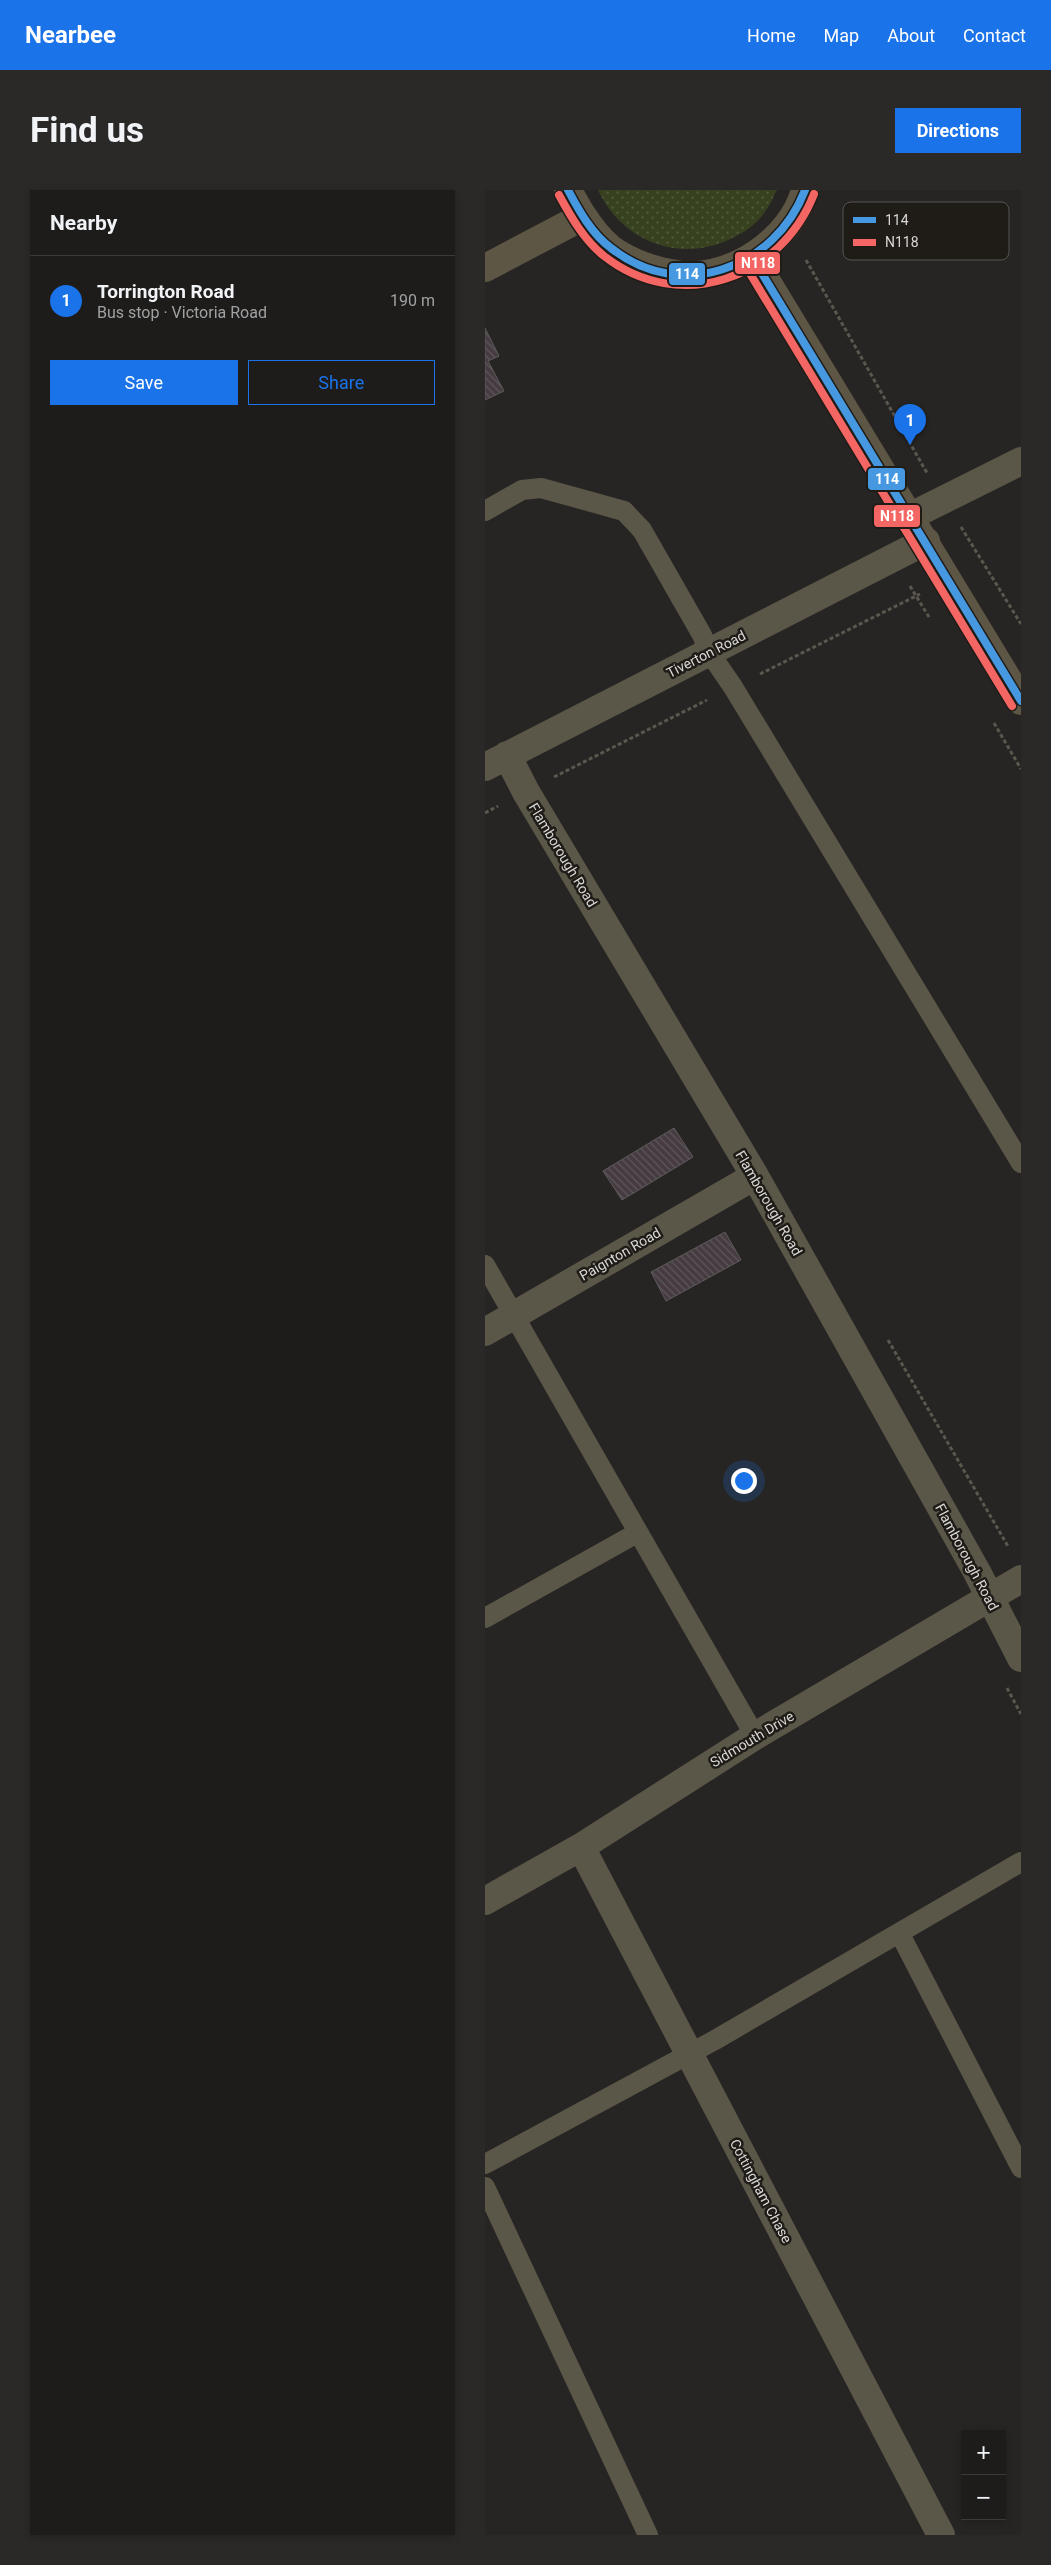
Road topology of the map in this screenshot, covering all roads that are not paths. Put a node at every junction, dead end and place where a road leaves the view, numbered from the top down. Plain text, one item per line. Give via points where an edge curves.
1 (568, 190) edge
2 (805, 190) edge
3 (582, 217) junction
4 (753, 257) junction
5 (485, 268) edge
6 (1021, 461) edge
7 (485, 511) edge
8 (911, 516) junction
9 (926, 540) junction
10 (709, 652) junction
11 (1021, 701) edge
12 (496, 761) edge
13 (1021, 1163) edge
14 (755, 1176) junction
15 (485, 1265) edge
16 (514, 1316) junction
17 (485, 1332) edge
18 (637, 1532) junction
19 (1021, 1579) edge
20 (989, 1598) junction
21 (485, 1618) edge
22 (1021, 1658) edge
23 (755, 1736) junction
24 (581, 1847) junction
25 (1021, 1862) edge
26 (485, 1901) edge
27 (900, 1934) junction
28 (689, 2054) junction
29 (485, 2164) edge
30 (1021, 2168) edge
31 (485, 2187) edge
32 (648, 2535) edge
33 (941, 2535) edge

1 - 3 street
2 - 4 street via 782,232
3 - 4 street via 615,252 647,268 683,275 719,271
3 - 5 street
4 - 8 street
6 - 8 street
7 - 10 lane via 522,490 541,488 624,512 642,530
8 - 9 street
9 - 10 street, Tiverton Road
9 - 11 street
10 - 12 street, Tiverton Road
10 - 13 lane
12 - 14 street, Flamborough Road via 526,792
14 - 16 street, Paignton Road
14 - 20 street, Flamborough Road
15 - 16 lane
16 - 17 street, Paignton Road
16 - 18 lane
18 - 21 lane
18 - 23 lane
19 - 20 street, Sidmouth Drive
20 - 22 street, Flamborough Road
20 - 23 street, Sidmouth Drive
23 - 24 street, Sidmouth Drive
24 - 26 street, Sidmouth Drive
24 - 28 street, Cottingham Chase
25 - 27 lane
27 - 28 lane
27 - 30 lane
28 - 29 lane
28 - 33 street, Cottingham Chase
31 - 32 lane

